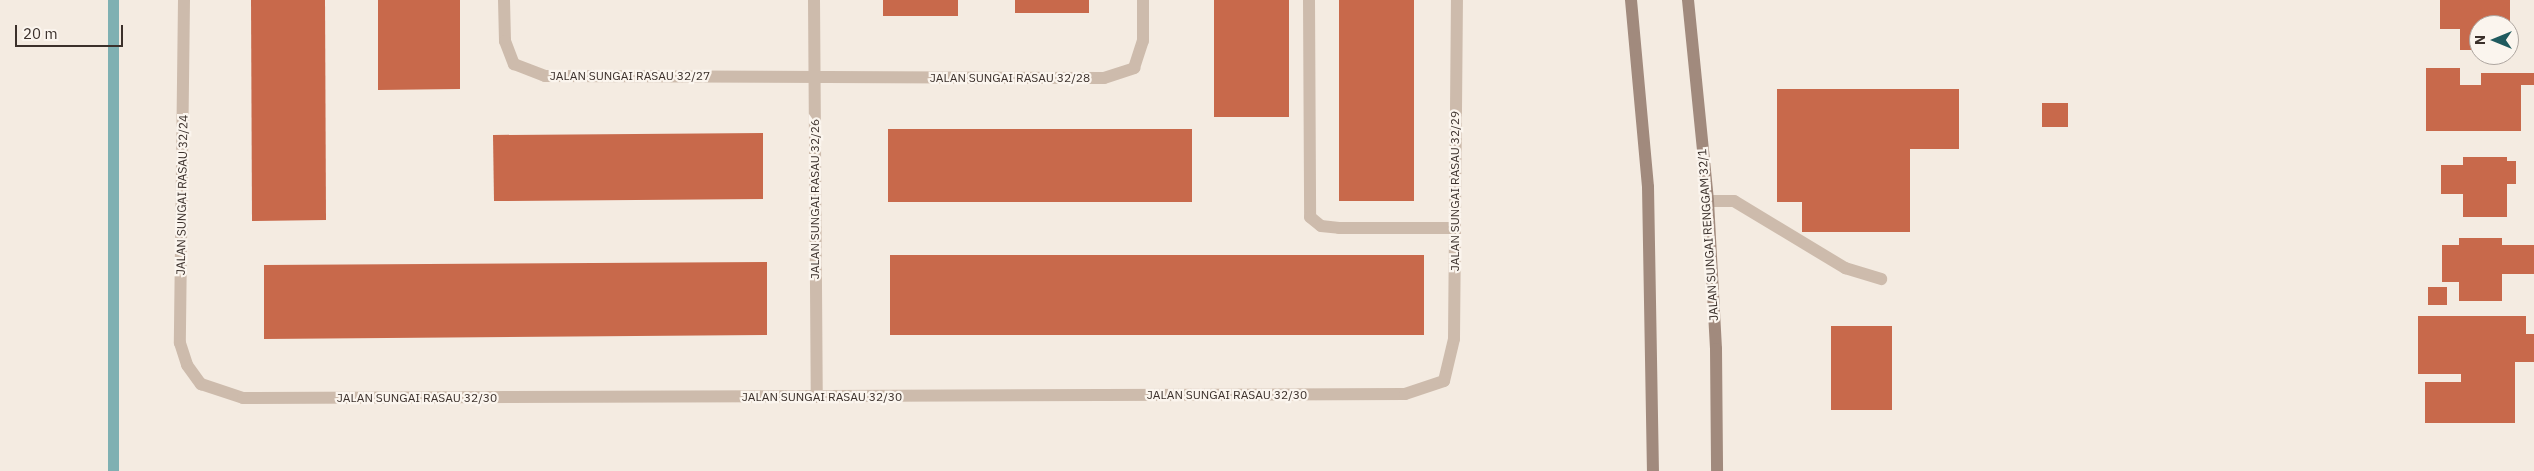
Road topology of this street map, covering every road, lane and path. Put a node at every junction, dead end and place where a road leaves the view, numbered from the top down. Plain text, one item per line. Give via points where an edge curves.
1 (184, 0) edge
2 (504, 0) edge
3 (814, 0) edge
4 (1143, 0) edge
5 (1309, 0) edge
6 (1456, 0) edge
7 (1631, 0) edge
8 (1688, 0) edge
9 (814, 76) junction
10 (1708, 201) junction
11 (1454, 228) junction
12 (1881, 279) dead end
13 (1444, 381) joint
14 (201, 384) joint
15 (816, 397) junction
16 (1653, 471) edge
17 (1717, 471) edge

1 - 14 street, JALAN SUNGAI RASAU 32/24 via 180,343 187,365
2 - 9 street, JALAN SUNGAI RASAU 32/27 via 505,41 514,64 545,76
3 - 9 street, JALAN SUNGAI RASAU 32/26
4 - 9 street, JALAN SUNGAI RASAU 32/28 via 1144,41 1134,68 1104,78
5 - 11 street via 1310,217 1322,226 1339,228
6 - 11 street, JALAN SUNGAI RASAU 32/29
7 - 16 main road via 1648,187
8 - 10 main road, JALAN SUNGAI RENGGAM 32/1
9 - 15 street, JALAN SUNGAI RASAU 32/26
10 - 12 street via 1734,201 1845,268
10 - 17 main road, JALAN SUNGAI RENGGAM 32/1 via 1716,349
11 - 13 street, JALAN SUNGAI RASAU 32/29 via 1454,339
13 - 15 street, JALAN SUNGAI RASAU 32/30 via 1405,394
14 - 15 street, JALAN SUNGAI RASAU 32/30 via 243,398

